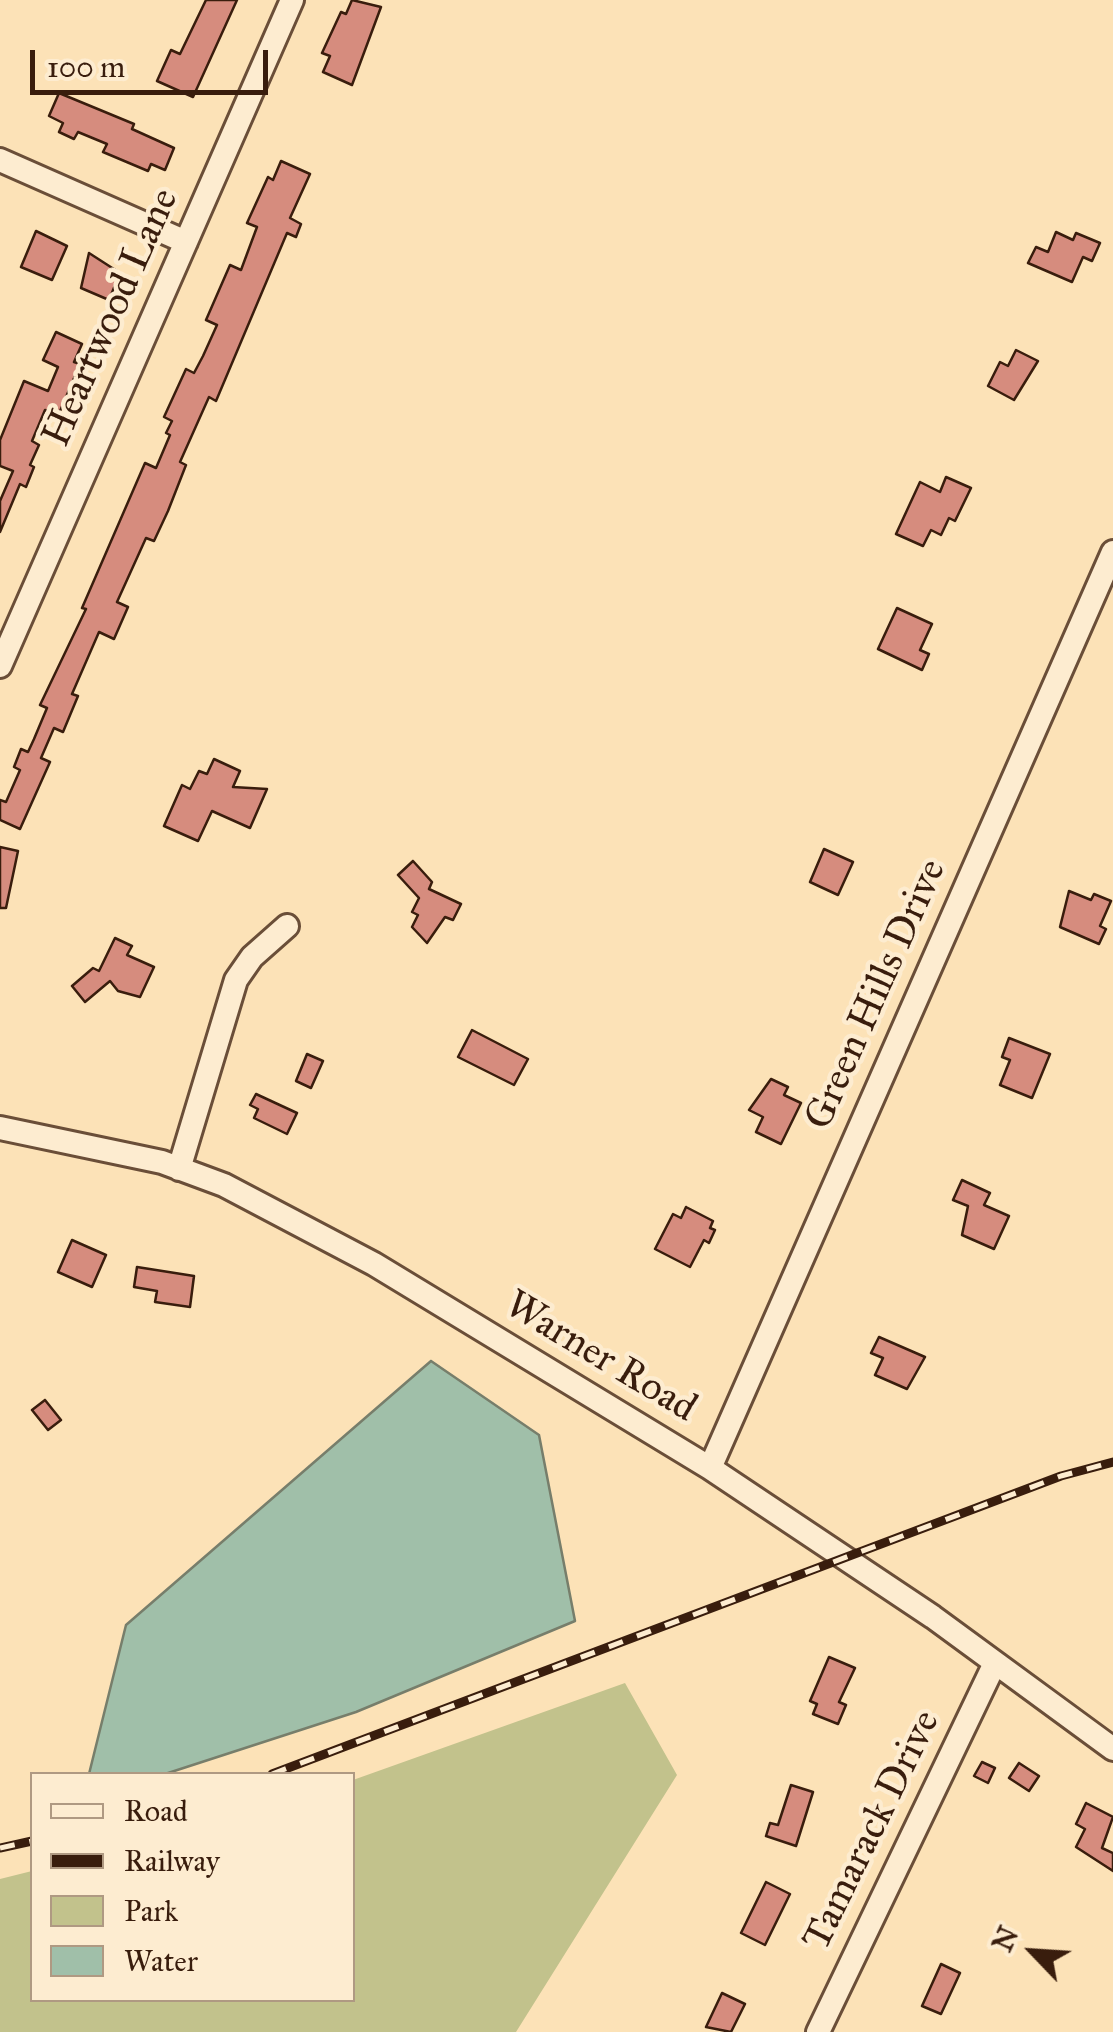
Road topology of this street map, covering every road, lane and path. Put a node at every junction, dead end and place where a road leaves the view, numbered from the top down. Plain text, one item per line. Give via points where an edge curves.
1 (292, 0) edge
2 (0, 160) edge
3 (186, 242) junction
4 (1112, 560) edge
5 (0, 666) edge
6 (288, 926) dead end
7 (0, 1128) edge
8 (178, 1169) junction
9 (710, 1468) junction
10 (996, 1663) junction
11 (1113, 1749) edge
12 (818, 2032) edge

1 - 3 street, Heartwood Lane
2 - 3 street
3 - 5 street, Heartwood Lane
4 - 9 street, Green Hills Drive
6 - 8 street via 236,980
7 - 8 street, Warner Road via 130,1152
8 - 9 street, Warner Road via 238,1192 374,1264
9 - 10 street, Warner Road
10 - 11 street, Warner Road
10 - 12 street, Tamarack Drive

